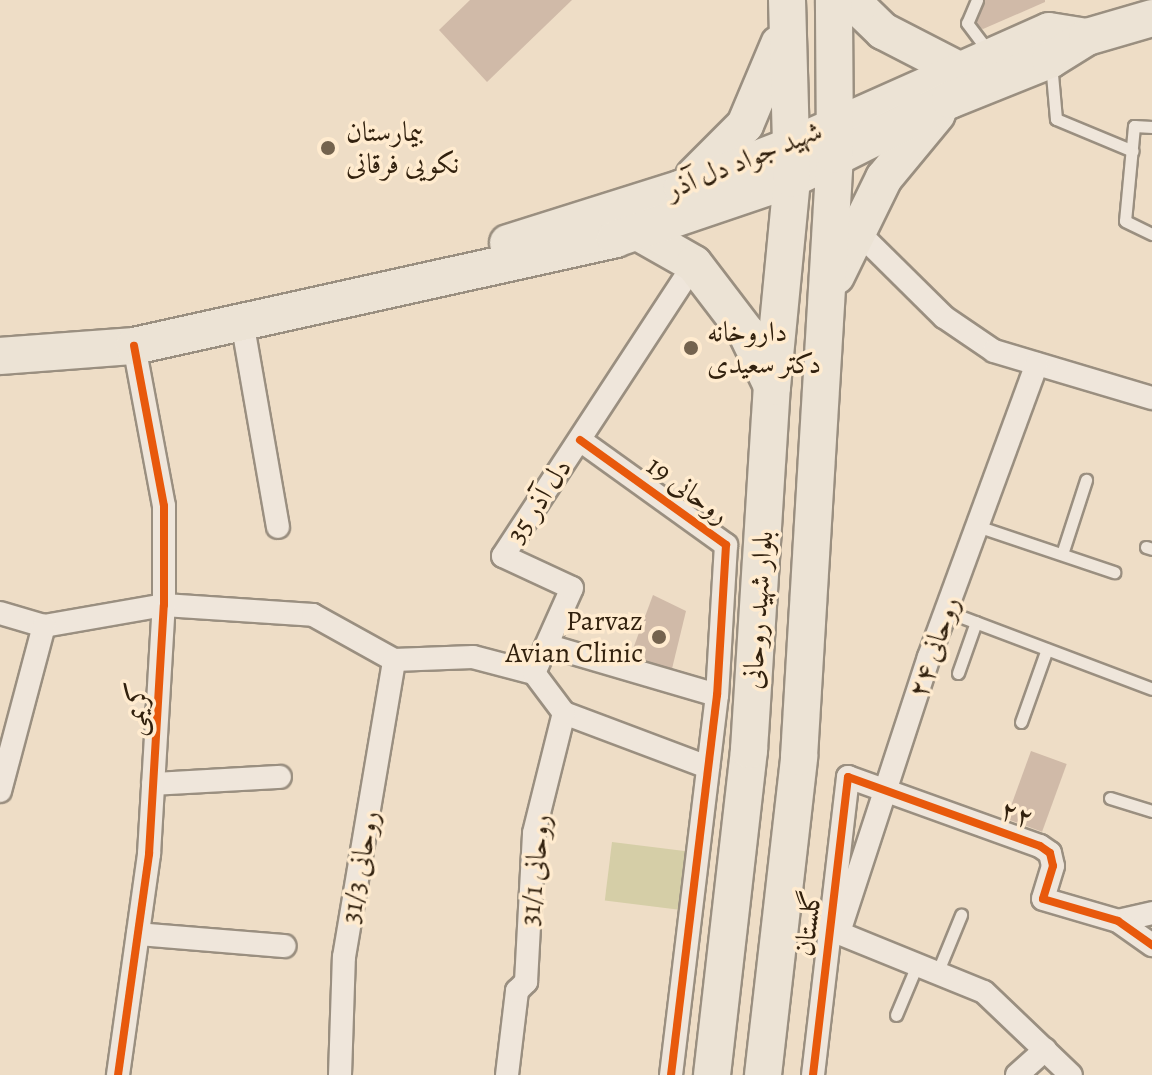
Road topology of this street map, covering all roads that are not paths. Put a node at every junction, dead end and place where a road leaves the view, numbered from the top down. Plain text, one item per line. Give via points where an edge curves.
1 (834, 0) edge
2 (851, 0) edge
3 (977, 0) edge
4 (787, 10) edge
5 (1152, 18) edge
6 (1049, 45) junction
7 (990, 53) junction
8 (953, 85) junction
9 (1152, 127) edge
10 (836, 139) junction
11 (1133, 151) junction
12 (792, 162) junction
13 (682, 188) junction
14 (855, 229) junction
15 (638, 232) junction
16 (1152, 234) edge
17 (694, 264) junction
18 (434, 276) junction
19 (823, 316) junction
20 (242, 321) junction
21 (134, 346) junction
22 (0, 356) edge
23 (1037, 364) junction
24 (772, 387) junction
25 (1152, 398) edge
26 (580, 440) junction
27 (768, 450) junction
28 (815, 451) junction
29 (1086, 480) dead end
30 (977, 526) junction
31 (278, 527) dead end
32 (1062, 554) junction
33 (1114, 572) dead end
34 (164, 605) junction
35 (946, 611) junction
36 (0, 613) edge
37 (976, 622) junction
38 (44, 626) junction
39 (549, 646) junction
40 (1047, 649) junction
41 (394, 660) junction
42 (534, 673) junction
43 (958, 673) dead end
44 (1152, 689) edge
45 (717, 695) junction
46 (564, 713) junction
47 (1021, 722) dead end
48 (708, 767) junction
49 (280, 777) dead end
50 (848, 777) joint
51 (153, 784) junction
52 (886, 789) junction
53 (0, 791) edge
54 (1110, 798) dead end
55 (1152, 811) edge
56 (1152, 913) edge
57 (961, 915) dead end
58 (1118, 921) junction
59 (834, 930) junction
60 (138, 934) junction
61 (1152, 945) edge
62 (285, 946) dead end
63 (927, 968) junction
64 (896, 1015) dead end
65 (1045, 1050) junction
66 (118, 1075) edge
67 (340, 1075) edge
68 (507, 1075) edge
69 (671, 1075) edge
70 (712, 1075) edge
71 (763, 1075) edge
72 (813, 1075) edge
73 (1017, 1075) edge
74 (1071, 1075) edge

1 - 10 main road, بلوار شهید روحانی
2 - 8 main road
3 - 7 lane via 967,23
4 - 12 main road, بلوار شهید روحانی
4 - 13 main road via 763,92 745,125
5 - 6 main road
6 - 7 main road, شهید جواد دل آذر
6 - 8 main road
6 - 11 lane via 1056,119
7 - 8 main road, شهید جواد دل آذر
8 - 10 main road, شهید جواد دل آذر
8 - 14 main road via 901,154
9 - 11 lane via 1134,126
10 - 12 main road, شهید جواد دل آذر
10 - 19 main road, بلوار شهید روحانی
11 - 16 lane via 1125,221
12 - 13 main road, شهید جواد دل آذر
12 - 15 main road, شهید جواد دل آذر
12 - 24 main road, بلوار شهید روحانی
13 - 18 main road, شهید جواد دل آذر via 489,249
14 - 19 main road
14 - 23 street via 944,317 994,351
15 - 17 main road
15 - 18 main road, شهید جواد دل آذر via 496,269
17 - 24 main road via 746,332
17 - 26 street, دل آذر 35
18 - 20 main road, شهید جواد دل آذر
19 - 28 main road, بلوار شهید روحانی
20 - 21 main road, شهید جواد دل آذر
20 - 31 street
21 - 22 main road, شهید جواد دل آذر
21 - 34 street, کریمی via 164,506
23 - 25 street
23 - 30 street, روحانی ۲۴
24 - 27 main road, بلوار شهید روحانی
26 - 39 street, دل آذر 35 via 503,556 572,588
26 - 45 street, روحانی 19 via 726,545
27 - 28 main road via 778,438 792,433 806,438
27 - 70 main road, بلوار شهید روحانی via 749,750
28 - 71 main road, بلوار شهید روحانی via 799,757
29 - 32 lane
30 - 32 lane
30 - 35 street, روحانی ۲۴
32 - 33 lane
34 - 38 street
34 - 41 street via 313,615
34 - 51 street, کریمی
35 - 37 lane
35 - 52 street, روحانی ۲۴
36 - 38 street
37 - 40 lane
37 - 43 lane
38 - 53 street
39 - 42 street, دل آذر 35
39 - 45 street
40 - 44 lane
40 - 47 lane
41 - 42 street via 473,657
41 - 67 street, روحانی 31/3 via 344,957
42 - 46 street
45 - 48 street
46 - 48 street
46 - 68 street, روحانی 31/1 via 534,833 526,982 517,991
48 - 69 street
49 - 51 street
50 - 52 street, ۲۲
50 - 59 street, گلستان
51 - 60 street, کریمی
52 - 58 street, ۲۲ via 1040,846 1050,853 1053,866 1043,899
52 - 59 street, روحانی ۲۴
54 - 55 lane
56 - 58 street
57 - 63 lane
58 - 61 street
59 - 63 street
59 - 72 street, گلستان
60 - 62 street
60 - 66 street, کریمی
63 - 64 lane
63 - 65 street via 984,992
65 - 73 street
65 - 74 street

